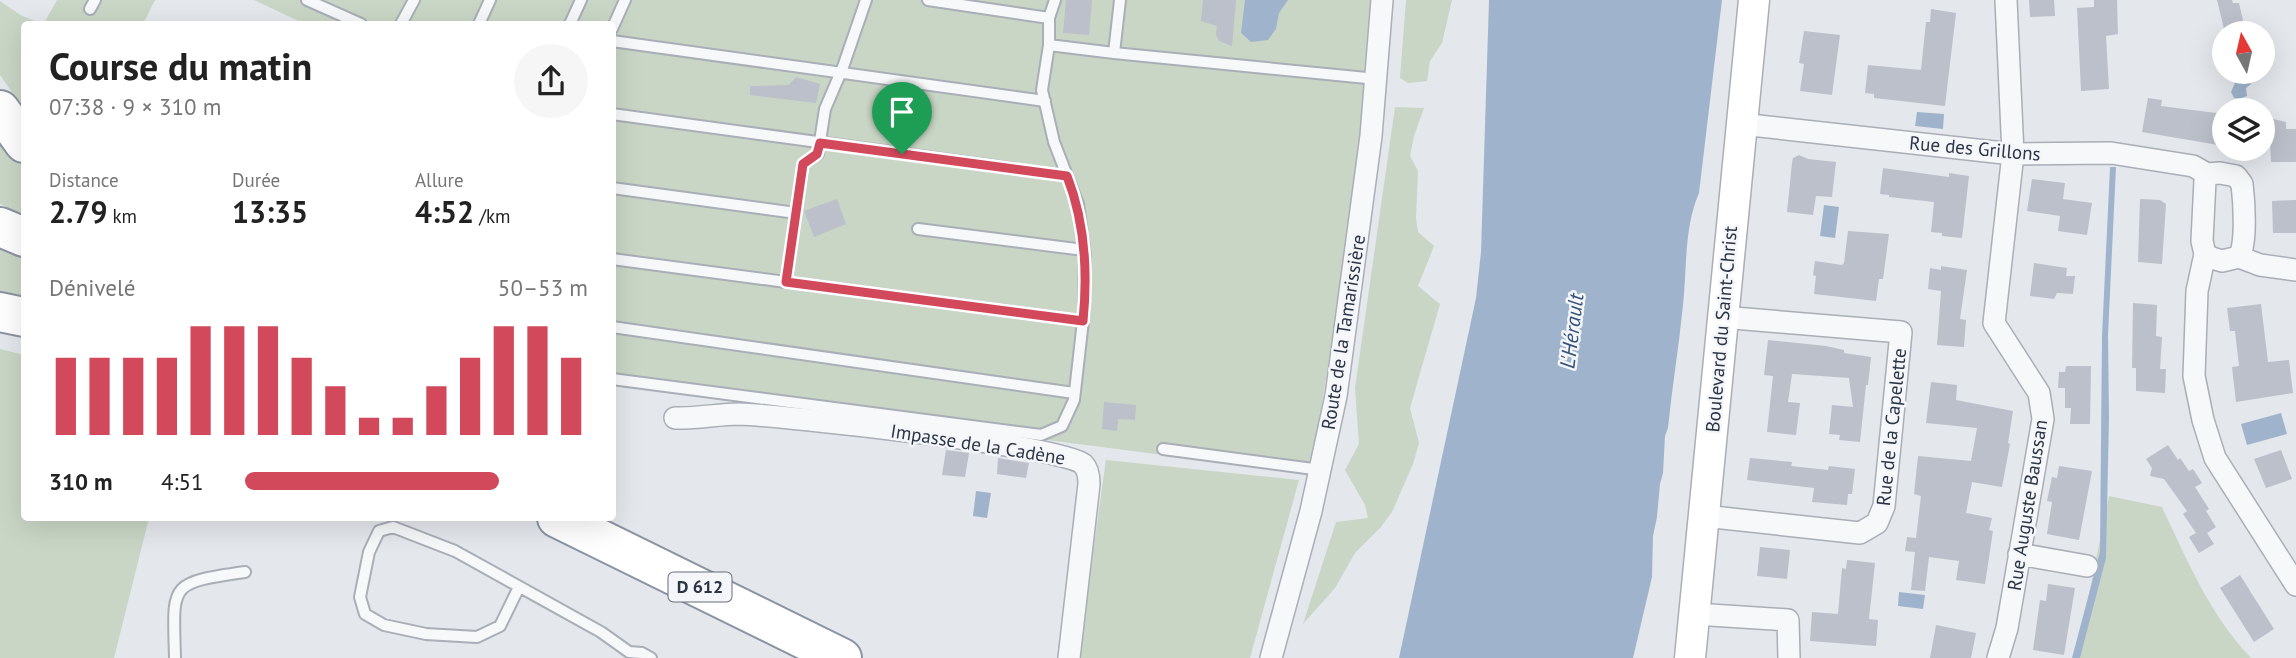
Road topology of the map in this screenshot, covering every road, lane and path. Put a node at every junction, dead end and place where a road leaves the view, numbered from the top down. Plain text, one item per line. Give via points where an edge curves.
1 (307, 0) edge
2 (414, 0) edge
3 (490, 0) edge
4 (581, 0) edge
5 (625, 0) edge
6 (866, 0) edge
7 (928, 0) edge
8 (1055, 0) edge
9 (1120, 0) edge
10 (1382, 0) edge
11 (1754, 0) edge
12 (2006, 0) edge
13 (332, 5) edge
14 (1049, 18) junction
15 (356, 21) edge
16 (403, 21) edge
17 (480, 21) edge
18 (571, 21) edge
19 (616, 21) edge
20 (616, 42) edge
21 (1049, 45) junction
22 (1114, 53) junction
23 (840, 74) junction
24 (1377, 79) junction
25 (1045, 101) junction
26 (0, 110) edge
27 (616, 115) edge
28 (1741, 124) junction
29 (21, 139) edge
30 (820, 143) junction
31 (2012, 154) junction
32 (2207, 174) junction
33 (1067, 176) junction
34 (616, 189) edge
35 (796, 213) junction
36 (0, 227) edge
37 (918, 229) dead end
38 (21, 236) edge
39 (1084, 250) junction
40 (2205, 254) junction
41 (2239, 257) junction
42 (616, 260) edge
43 (2296, 270) edge
44 (786, 282) junction
45 (0, 312) edge
46 (21, 316) edge
47 (1722, 317) junction
48 (1083, 321) junction
49 (616, 328) edge
50 (616, 380) edge
51 (1074, 393) junction
52 (675, 418) dead end
53 (1163, 449) dead end
54 (1321, 470) junction
55 (1704, 516) junction
56 (567, 521) edge
57 (2019, 554) junction
58 (2087, 566) dead end
59 (245, 572) dead end
60 (2296, 585) edge
61 (519, 587) junction
62 (1695, 614) junction
63 (831, 652) edge
64 (628, 655) edge
65 (175, 658) edge
66 (651, 658) edge
67 (1069, 658) edge
68 (1270, 658) edge
69 (1690, 658) edge
70 (1789, 658) edge
71 (1998, 658) edge

1 - 13 lane
2 - 16 lane
3 - 17 lane
4 - 18 lane
5 - 19 lane
6 - 23 lane
7 - 14 lane
8 - 14 lane
9 - 22 lane
10 - 24 street, Route de la Tamarissière
11 - 28 street, Boulevard du Saint-Christ
12 - 31 street, Rue Auguste Baussan
13 - 15 lane
14 - 21 lane
20 - 23 lane
21 - 22 lane
21 - 25 lane via 1042,90
22 - 24 lane
23 - 25 lane
23 - 30 lane via 825,109
24 - 54 street, Route de la Tamarissière via 1336,396
25 - 33 lane
26 - 29 highway
27 - 30 lane
28 - 31 street, Rue des Grillons
28 - 47 street, Boulevard du Saint-Christ
30 - 33 lane
30 - 35 lane via 817,154 803,164
31 - 32 street, Rue des Grillons via 2111,153 2193,166
31 - 57 street, Rue Auguste Baussan via 1994,323 2039,393 2043,419
32 - 40 street
32 - 41 street, Rue des Grillons via 2232,175 2242,184 2244,239
33 - 39 lane via 1078,204
34 - 35 lane
35 - 44 lane
36 - 38 highway
37 - 39 lane
39 - 48 lane
40 - 41 street via 2222,261
40 - 60 street via 2197,292 2194,376 2203,420 2215,458
41 - 43 street
42 - 44 lane
44 - 48 lane
45 - 46 highway
47 - 55 street, Boulevard du Saint-Christ
47 - 55 street, Rue de la Capelette via 1901,332 1884,506 1877,523 1860,533
48 - 51 lane
49 - 51 lane
50 - 51 lane via 1041,435 1062,426
52 - 67 street, Impasse de la Cadène via 738,414 823,421 1021,447 1084,464 1089,484
53 - 54 lane
54 - 68 street, Route de la Tamarissière
55 - 62 street, Boulevard du Saint-Christ
56 - 63 highway, D 612
57 - 58 street
57 - 71 street, Rue Auguste Baussan
59 - 65 lane via 197,580 176,595
61 - 61 lane via 455,551 393,527 379,531 369,552 360,597 365,614 384,625 477,638 500,626
61 - 64 lane via 601,632
62 - 69 street, Boulevard du Saint-Christ
62 - 70 street via 1788,620
64 - 66 lane via 642,653

